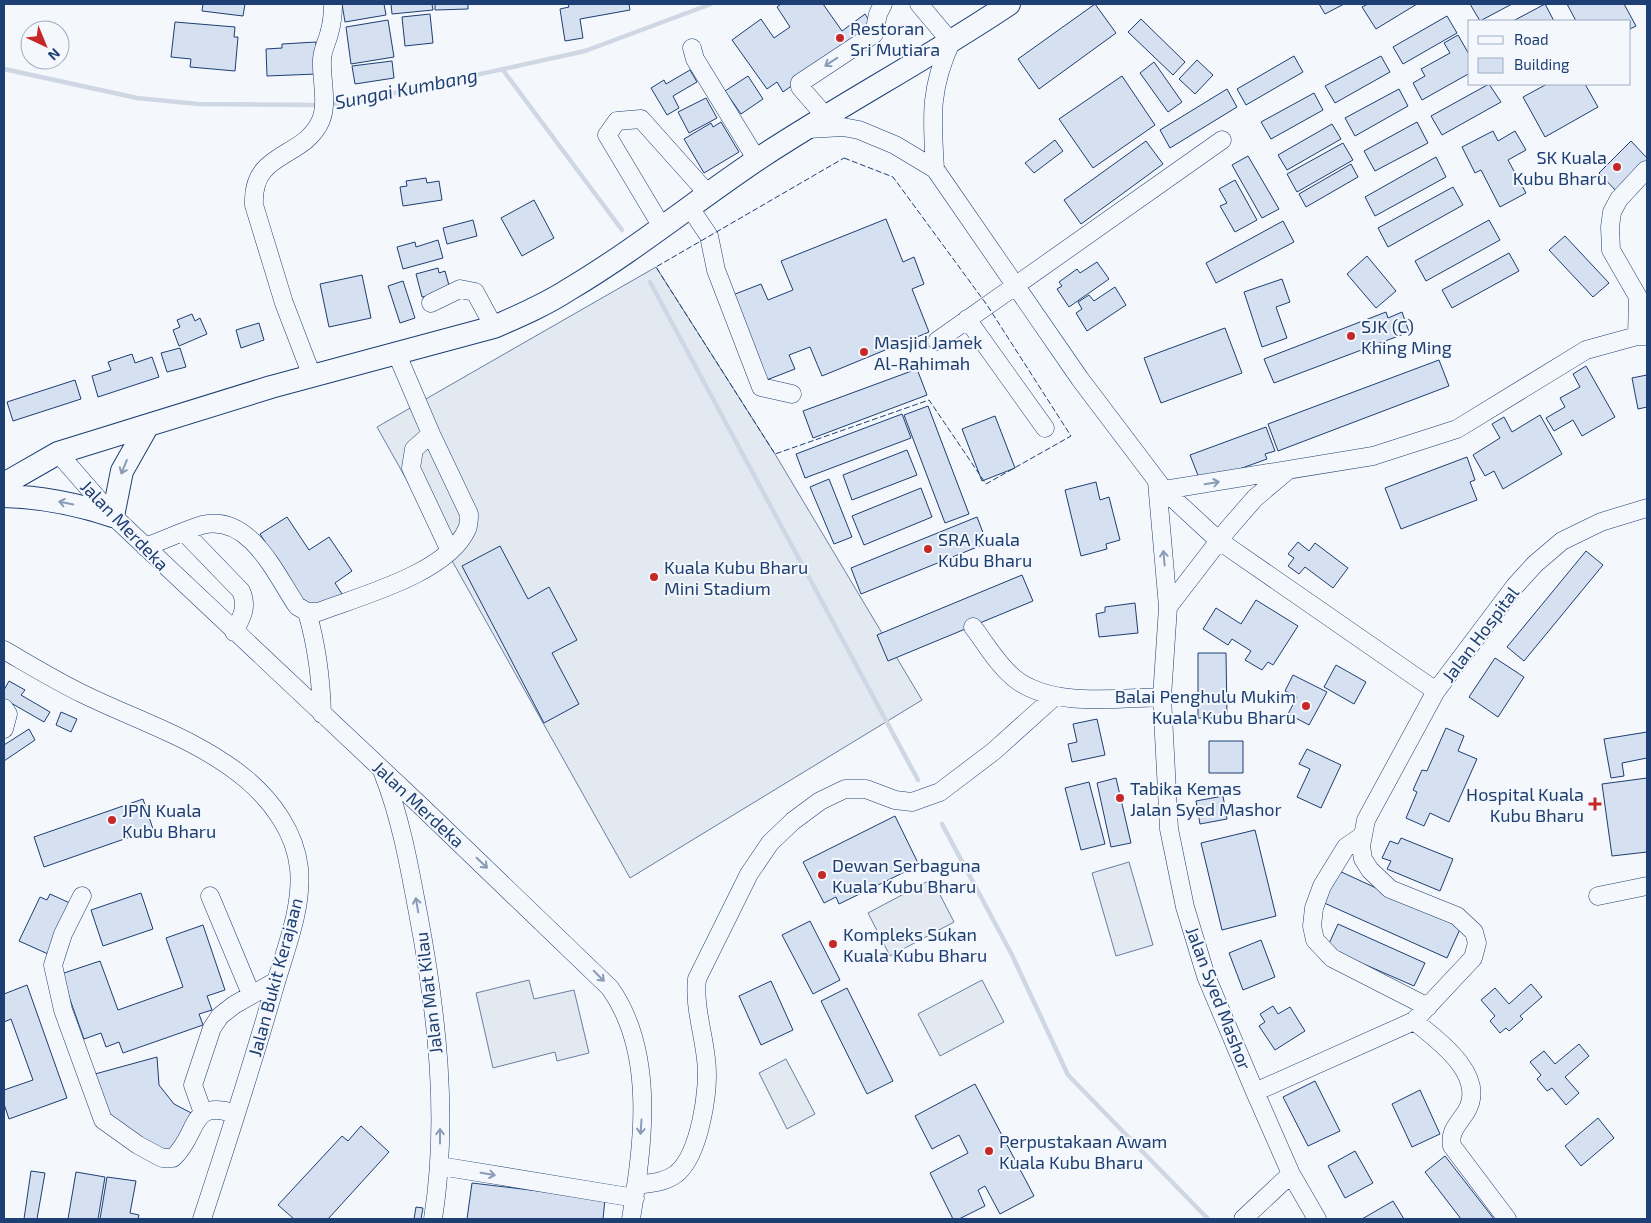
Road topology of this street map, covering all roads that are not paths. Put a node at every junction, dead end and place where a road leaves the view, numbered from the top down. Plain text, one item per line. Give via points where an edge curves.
1 (333, 4) edge
2 (883, 4) edge
3 (919, 4) edge
4 (1009, 4) edge
5 (951, 42) junction
6 (692, 48) dead end
7 (826, 117) junction
8 (805, 129) junction
9 (1222, 140) dead end
10 (757, 160) junction
11 (935, 169) junction
12 (1646, 170) dead end
13 (708, 195) junction
14 (690, 208) junction
15 (662, 227) junction
16 (1016, 284) junction
17 (431, 304) dead end
18 (967, 319) junction
19 (494, 327) junction
20 (1642, 336) edge
21 (937, 341) dead end
22 (396, 352) junction
23 (312, 376) junction
24 (792, 394) dead end
25 (148, 425) junction
26 (1045, 428) dead end
27 (431, 434) junction
28 (58, 453) junction
29 (1287, 471) junction
30 (4, 484) edge
31 (1161, 486) junction
32 (4, 496) edge
33 (1647, 508) edge
34 (113, 516) junction
35 (184, 532) junction
36 (1218, 540) junction
37 (145, 547) junction
38 (450, 551) junction
39 (1168, 607) junction
40 (307, 612) junction
41 (973, 627) dead end
42 (234, 632) junction
43 (4, 650) edge
44 (1436, 691) junction
45 (1054, 697) junction
46 (1162, 697) junction
47 (4, 708) edge
48 (322, 714) junction
49 (4, 729) edge
50 (382, 770) junction
51 (423, 808) junction
52 (403, 830) junction
53 (1362, 836) junction
54 (1647, 886) edge
55 (82, 896) dead end
56 (210, 896) dead end
57 (1598, 896) dead end
58 (276, 982) junction
59 (251, 994) junction
60 (1428, 1007) junction
61 (1414, 1021) junction
62 (1255, 1092) junction
63 (203, 1113) junction
64 (236, 1114) junction
65 (440, 1166) junction
66 (1291, 1174) junction
67 (635, 1191) junction
68 (1245, 1218) edge
69 (202, 1219) edge
70 (433, 1219) edge
71 (631, 1219) edge
72 (1317, 1219) edge
73 (1507, 1219) edge

1 - 23 street via 322,58 323,112 320,122 305,141 267,166 259,175 254,190 254,205
2 -> 7 street via 874,34 800,83
3 - 5 street
4 - 5 main road
5 - 7 main road
5 - 11 street via 939,69 934,93
6 - 10 street via 694,59
7 - 8 main road
8 - 10 main road
8 - 11 street via 834,127 859,130 895,145
9 - 16 street
10 - 13 main road
11 - 16 street, Jalan Hospital
12 - 20 street via 1619,199 1612,212 1610,227 1611,250 1638,297
13 - 14 main road
13 - 15 street via 641,119 616,121 606,135
14 - 15 main road
14 - 24 street via 709,236 716,270 761,386
15 - 19 main road via 568,290
16 - 18 street
16 - 31 street, Jalan Hospital via 1080,380
17 - 19 street via 460,289 475,292
18 - 21 street
18 - 26 street
19 - 22 main road
20 - 29 street via 1586,350 1457,429 1374,456
22 - 23 main road
22 - 27 street
23 - 25 main road
25 - 28 main road
25 -> 34 main road via 122,470
27 - 38 street via 469,514 468,528
27 - 38 street via 414,449 411,468
28 - 30 main road
28 - 34 street, Jalan Merdeka
31 -> 29 street
29 - 36 street via 1255,498
31 - 36 street, Jalan Hospital
39 -> 31 street, Jalan Syed Mashor
34 -> 32 main road via 81,505 34,496
33 - 44 street, Jalan Hospital via 1601,522 1562,541 1535,564
34 - 37 street, Jalan Merdeka
35 - 37 street
35 - 40 street via 220,523 236,528 256,546 297,606
35 - 42 street via 241,591 245,611
36 - 39 street
36 - 44 street, Jalan Hospital
37 - 42 street, Jalan Merdeka
38 - 40 street via 431,567 413,576 318,612
39 - 46 street, Jalan Syed Mashor
40 - 48 street via 321,678
41 - 45 street via 1015,679
42 - 48 street, Jalan Merdeka
43 - 58 street, Jalan Bukit Kerajaan via 81,693 186,740 245,778 280,814 298,865 300,887
44 - 53 street via 1366,820
45 - 46 street
45 - 67 street via 994,751 940,792 912,802 866,789 845,789 820,801 770,843 749,874 697,979 695,996 706,1060 706,1096 691,1153 676,1174
46 - 62 street, Jalan Syed Mashor via 1169,829 1185,907 1206,976
47 - 49 street via 8,714
48 - 50 street, Jalan Merdeka
50 - 51 street, Jalan Merdeka
50 - 52 street, Jalan Mat Kilau
51 - 52 street
51 -> 67 street, Jalan Merdeka via 598,975 620,1002 631,1027 641,1077
65 -> 52 street, Jalan Mat Kilau via 433,1004
53 - 60 street via 1364,859 1370,870 1390,889 1457,916 1474,932 1477,943 1472,958
53 - 60 street via 1346,846 1322,886 1314,908 1312,926 1315,940 1332,958
54 - 57 street
55 - 63 street via 63,934 53,965 63,1010 103,1120 138,1145 162,1158 173,1158
56 - 59 street
58 - 59 street
58 - 64 street, Jalan Bukit Kerajaan
59 - 63 street via 220,1016 212,1028 193,1085
60 - 61 street
61 - 62 street
61 - 73 street via 1446,1046 1468,1076 1472,1085 1471,1097 1467,1110 1451,1133 1452,1146
62 - 66 street, Jalan Syed Mashor
63 - 64 street via 219,1109
64 - 69 street, Jalan Bukit Kerajaan
65 -> 67 street
65 - 70 street, Jalan Mat Kilau
66 - 68 street
66 - 72 street, Jalan Syed Mashor
67 - 71 street, Jalan Merdeka

